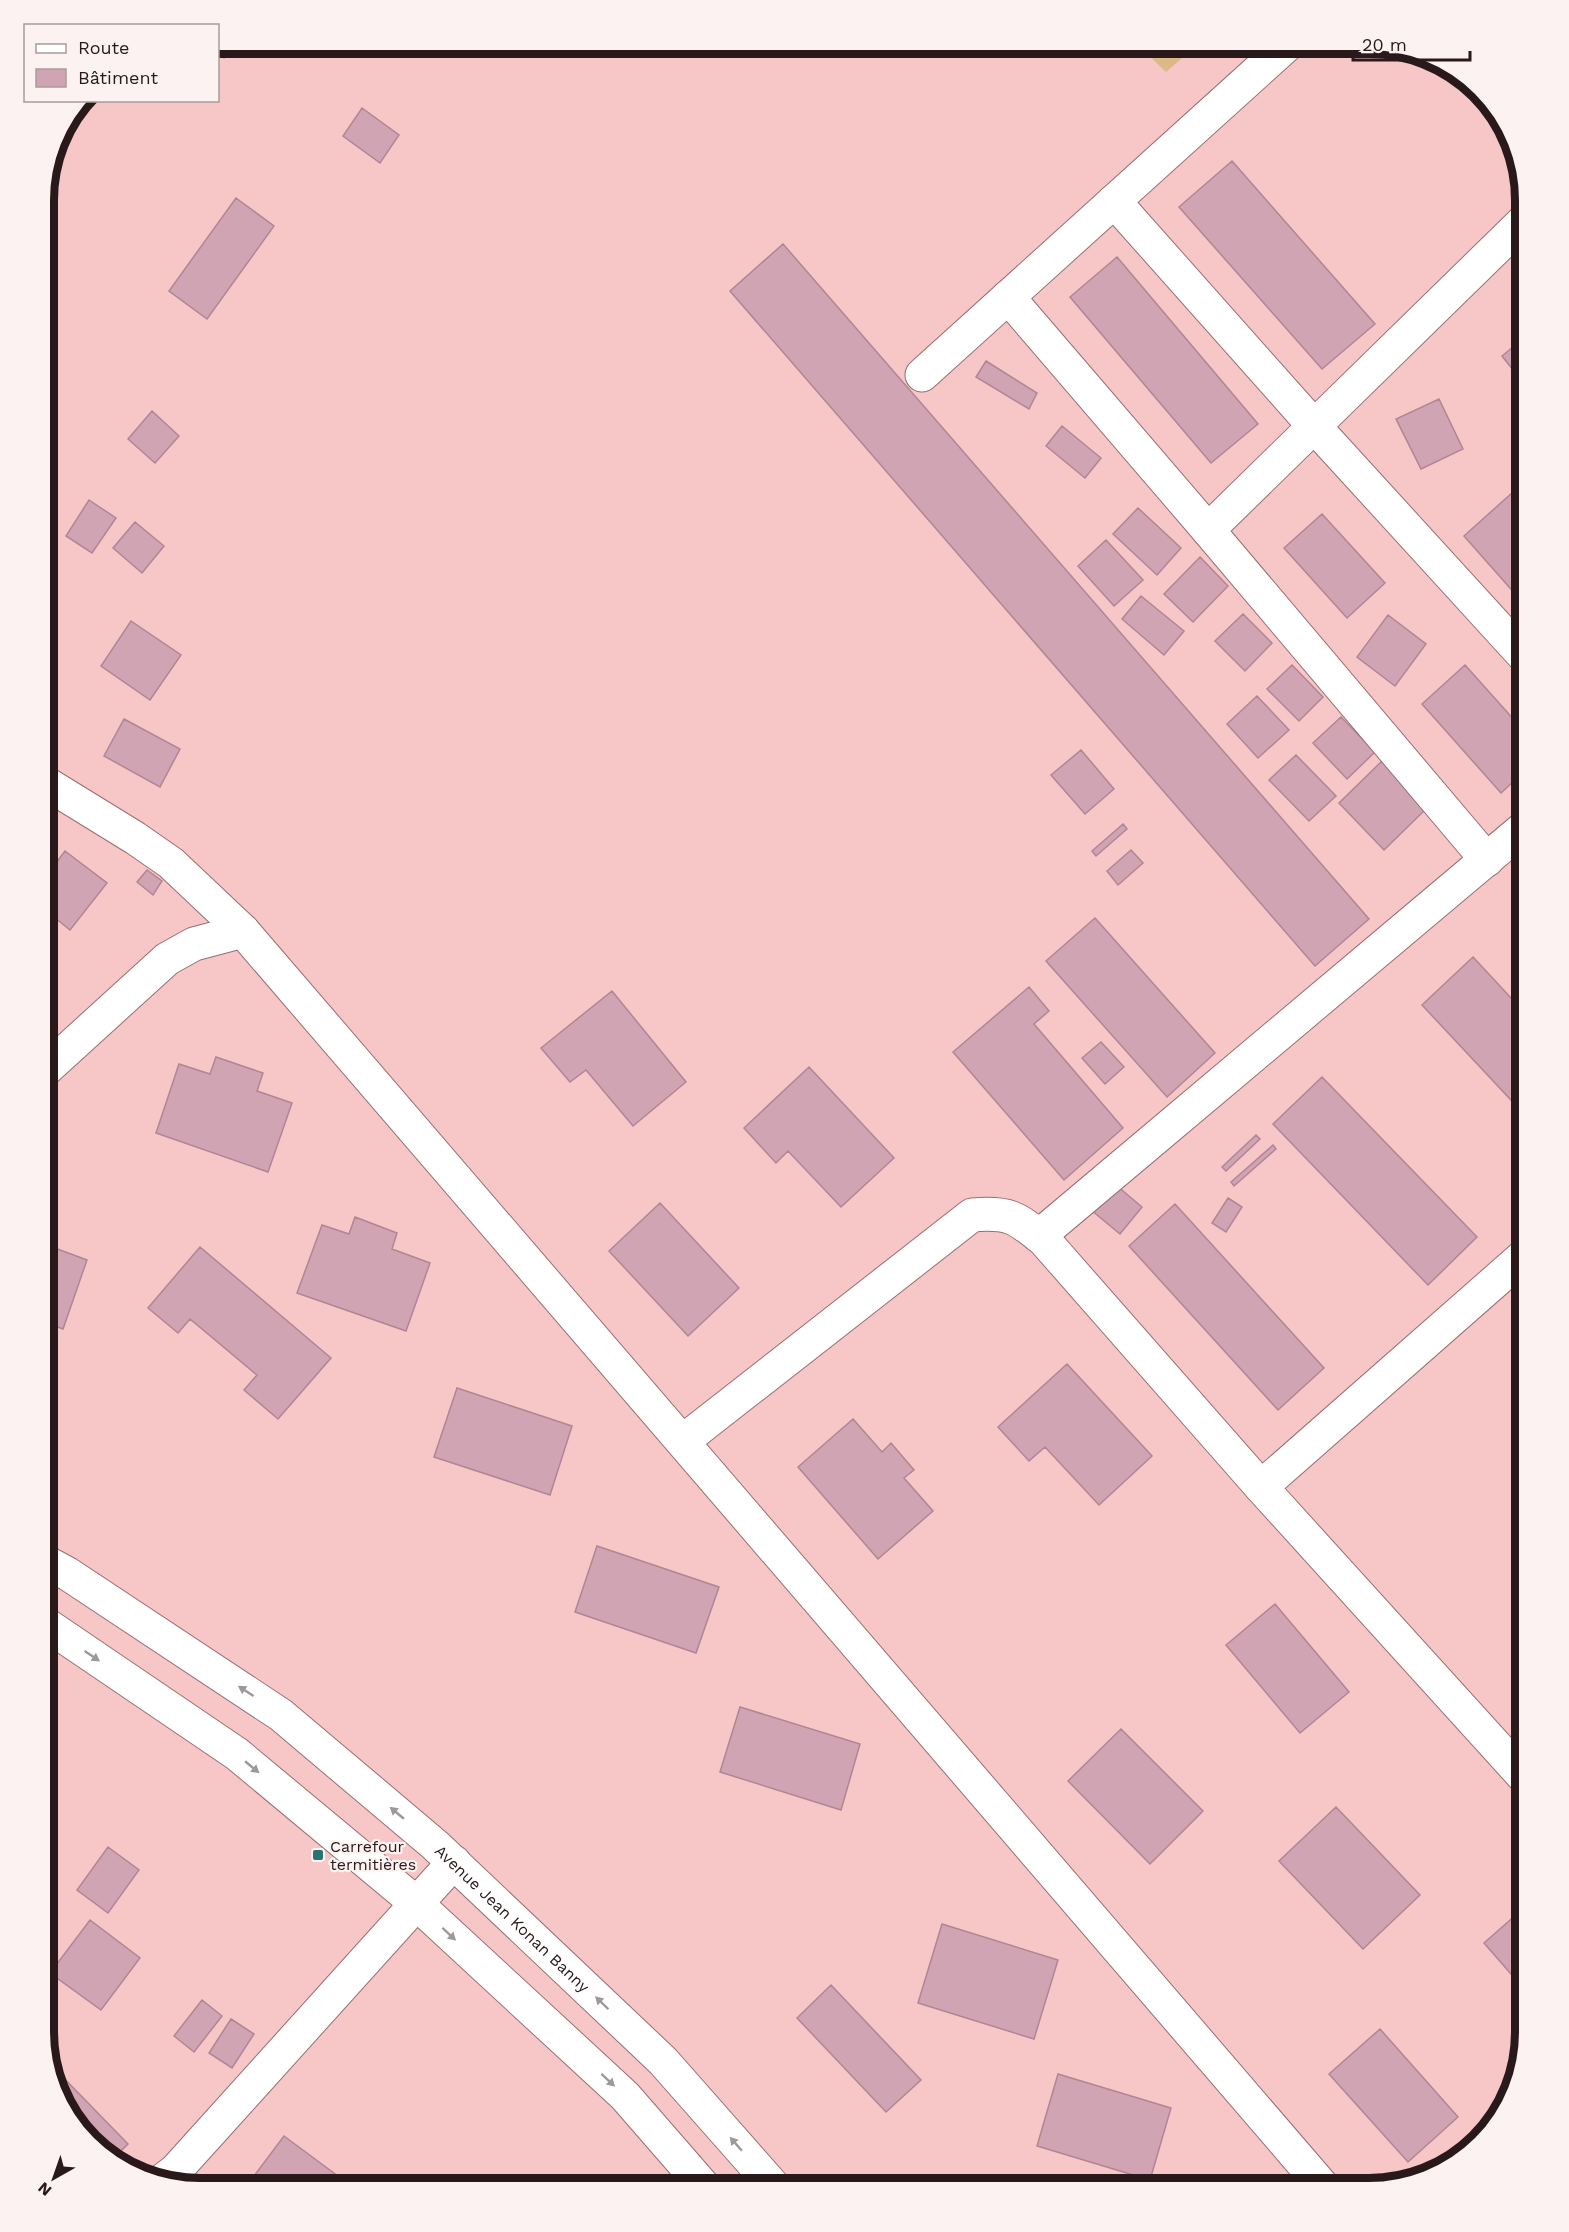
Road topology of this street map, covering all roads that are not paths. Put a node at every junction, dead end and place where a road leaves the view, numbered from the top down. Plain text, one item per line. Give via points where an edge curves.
1 (1277, 54) edge
2 (1114, 201) junction
3 (1515, 231) edge
4 (1008, 297) junction
5 (922, 375) dead end
6 (1314, 426) junction
7 (1208, 530) junction
8 (1515, 645) edge
9 (54, 788) edge
10 (1515, 836) edge
11 (1487, 860) junction
12 (243, 931) junction
13 (54, 1062) edge
14 (1039, 1236) junction
15 (1515, 1265) edge
16 (683, 1441) junction
17 (1261, 1487) junction
18 (54, 1566) edge
19 (54, 1630) edge
20 (1515, 1766) edge
21 (454, 1862) junction
22 (416, 1904) junction
23 (170, 2175) edge
24 (696, 2178) edge
25 (766, 2178) edge
26 (1315, 2178) edge

1 - 2 street
2 - 4 street
2 - 6 street
3 - 6 street
4 - 5 street
4 - 7 street
6 - 7 street
6 - 8 street
7 - 11 street
9 - 12 street via 171,863
10 - 11 street
11 - 14 street
12 - 13 street via 194,944 167,959
12 - 16 street
14 - 16 street via 1005,1215 972,1215
14 - 17 street
15 - 17 street
16 - 26 street
17 - 20 street
21 -> 18 street, Avenue Jean Konan Banny via 281,1714
19 -> 22 street via 237,1754
21 - 22 street
25 -> 21 street, Avenue Jean Konan Banny via 663,2061
22 - 23 street
22 -> 24 street via 625,2096

